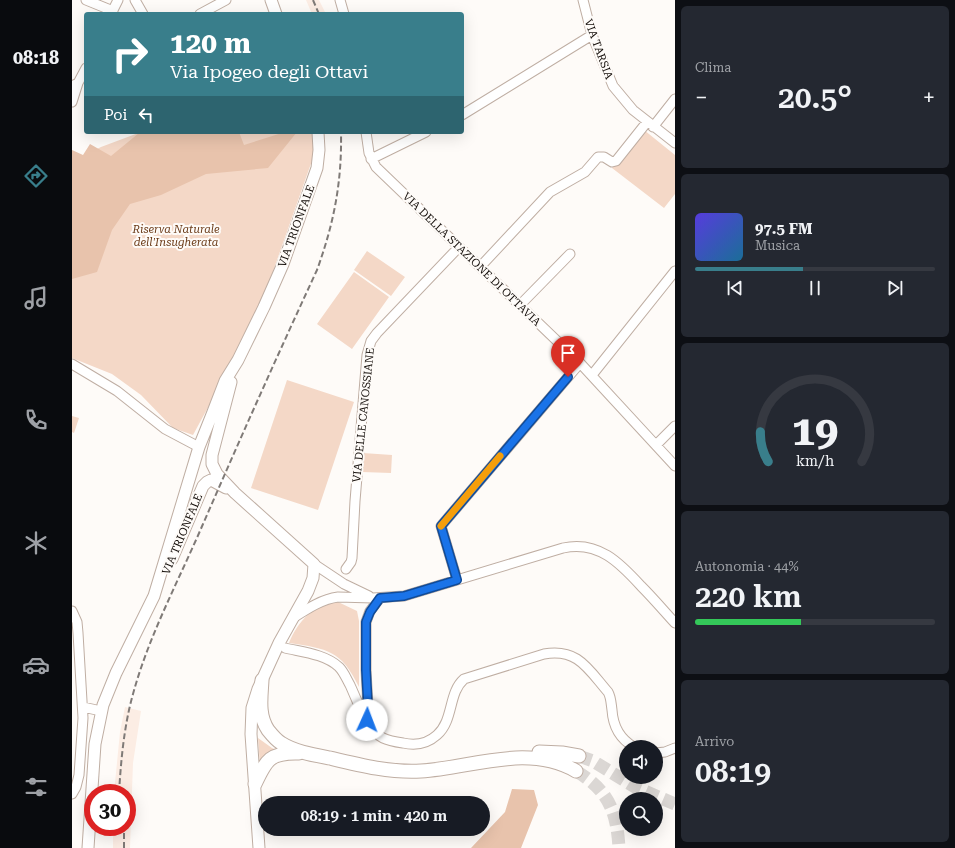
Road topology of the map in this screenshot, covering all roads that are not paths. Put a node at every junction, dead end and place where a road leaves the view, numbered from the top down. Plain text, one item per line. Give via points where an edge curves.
1 (86, 0) edge
2 (118, 0) edge
3 (135, 0) edge
4 (271, 0) edge
5 (340, 0) edge
6 (582, 0) edge
7 (222, 1) edge
8 (112, 12) edge
9 (142, 12) edge
10 (203, 12) edge
11 (275, 12) edge
12 (343, 12) edge
13 (592, 35) junction
14 (84, 71) edge
15 (75, 84) edge
16 (675, 99) edge
17 (72, 102) edge
18 (464, 114) edge
19 (650, 124) junction
20 (318, 134) edge
21 (366, 134) edge
22 (422, 134) edge
23 (675, 143) edge
24 (371, 158) junction
25 (459, 247) junction
26 (570, 254) dead end
27 (480, 267) junction
28 (675, 271) edge
29 (520, 305) junction
30 (238, 360) junction
31 (580, 363) junction
32 (72, 364) edge
33 (592, 375) junction
34 (675, 426) edge
35 (656, 445) junction
36 (199, 447) junction
37 (675, 466) edge
38 (235, 493) junction
39 (314, 564) junction
40 (346, 568) dead end
41 (457, 580) junction
42 (154, 596) junction
43 (376, 598) junction
44 (72, 611) edge
45 (293, 618) junction
46 (675, 623) edge
47 (285, 648) dead end
48 (262, 680) junction
49 (83, 707) junction
50 (101, 711) junction
51 (83, 720) junction
52 (367, 720) junction
53 (99, 722) junction
54 (625, 740) edge
55 (675, 748) edge
56 (663, 752) edge
57 (306, 753) junction
58 (579, 756) tunnel mouth
59 (502, 759) junction
60 (576, 770) tunnel mouth
61 (254, 784) junction
62 (72, 794) edge
63 (88, 848) edge
64 (259, 848) edge

1 - 8 street
2 - 8 street
3 - 9 street
4 - 11 main road
5 - 12 street
6 - 13 street, VIA TARSIA
7 - 10 street
13 - 18 street
13 - 19 street, VIA TARSIA via 613,86 627,104
14 - 15 street
15 - 17 street
16 - 19 street
19 - 23 street, VIA TARSIA
19 - 27 street via 616,162 598,157 585,172 550,192
20 - 30 main road, VIA TRIONFALE via 319,158 309,192 273,288
21 - 24 street, VIA DELLA STAZIONE DI OTTAVIA
22 - 24 street
24 - 25 street, VIA DELLA STAZIONE DI OTTAVIA via 376,167
25 - 27 street, VIA DELLA STAZIONE DI OTTAVIA
25 - 40 street, VIA DELLE CANOSSIANE via 378,333 369,346 366,356 354,501 352,556
26 - 29 street
27 - 29 street, VIA DELLA STAZIONE DI OTTAVIA
28 - 33 street
29 - 31 street, VIA DELLA STAZIONE DI OTTAVIA
30 - 36 main road, VIA TRIONFALE via 225,381
30 - 38 main road, VIA TRIONFALE via 211,463 214,470
31 - 33 street, VIA DELLA STAZIONE DI OTTAVIA
31 - 41 street via 441,526
32 - 36 street via 117,391 165,429
33 - 35 street, VIA DELLA STAZIONE DI OTTAVIA
34 - 35 street
35 - 37 street, VIA DELLA STAZIONE DI OTTAVIA
36 - 42 main road, VIA TRIONFALE
38 - 39 main road
38 - 42 main road, VIA TRIONFALE via 216,481 204,484
39 - 43 street via 344,584
39 - 45 main road via 313,578 308,591
41 - 43 street via 404,596
41 - 46 street via 563,548 587,548 600,551 619,563
42 - 50 main road, VIA TRIONFALE via 116,673
43 - 45 street via 331,598
43 - 52 street via 366,622
44 - 49 street via 77,622
45 - 48 main road
47 - 52 street via 325,658 338,666
48 - 57 highway via 260,710 266,727 281,744
48 - 61 main road via 254,701 251,721
49 - 50 street
49 - 51 street
50 - 53 main road, VIA TRIONFALE
51 - 53 street
51 - 62 street via 79,775
52 - 54 street via 378,735 388,740 414,745 427,742 444,728 457,688 464,679 544,654 561,653 579,660 608,692 614,725
53 - 63 main road, VIA TRIONFALE via 94,751
55 - 56 street
57 - 59 highway via 407,771 433,770
57 - 61 highway via 289,752 271,758 264,765
58 - 59 highway via 540,752 512,755
59 - 60 highway via 545,759
61 - 64 main road

